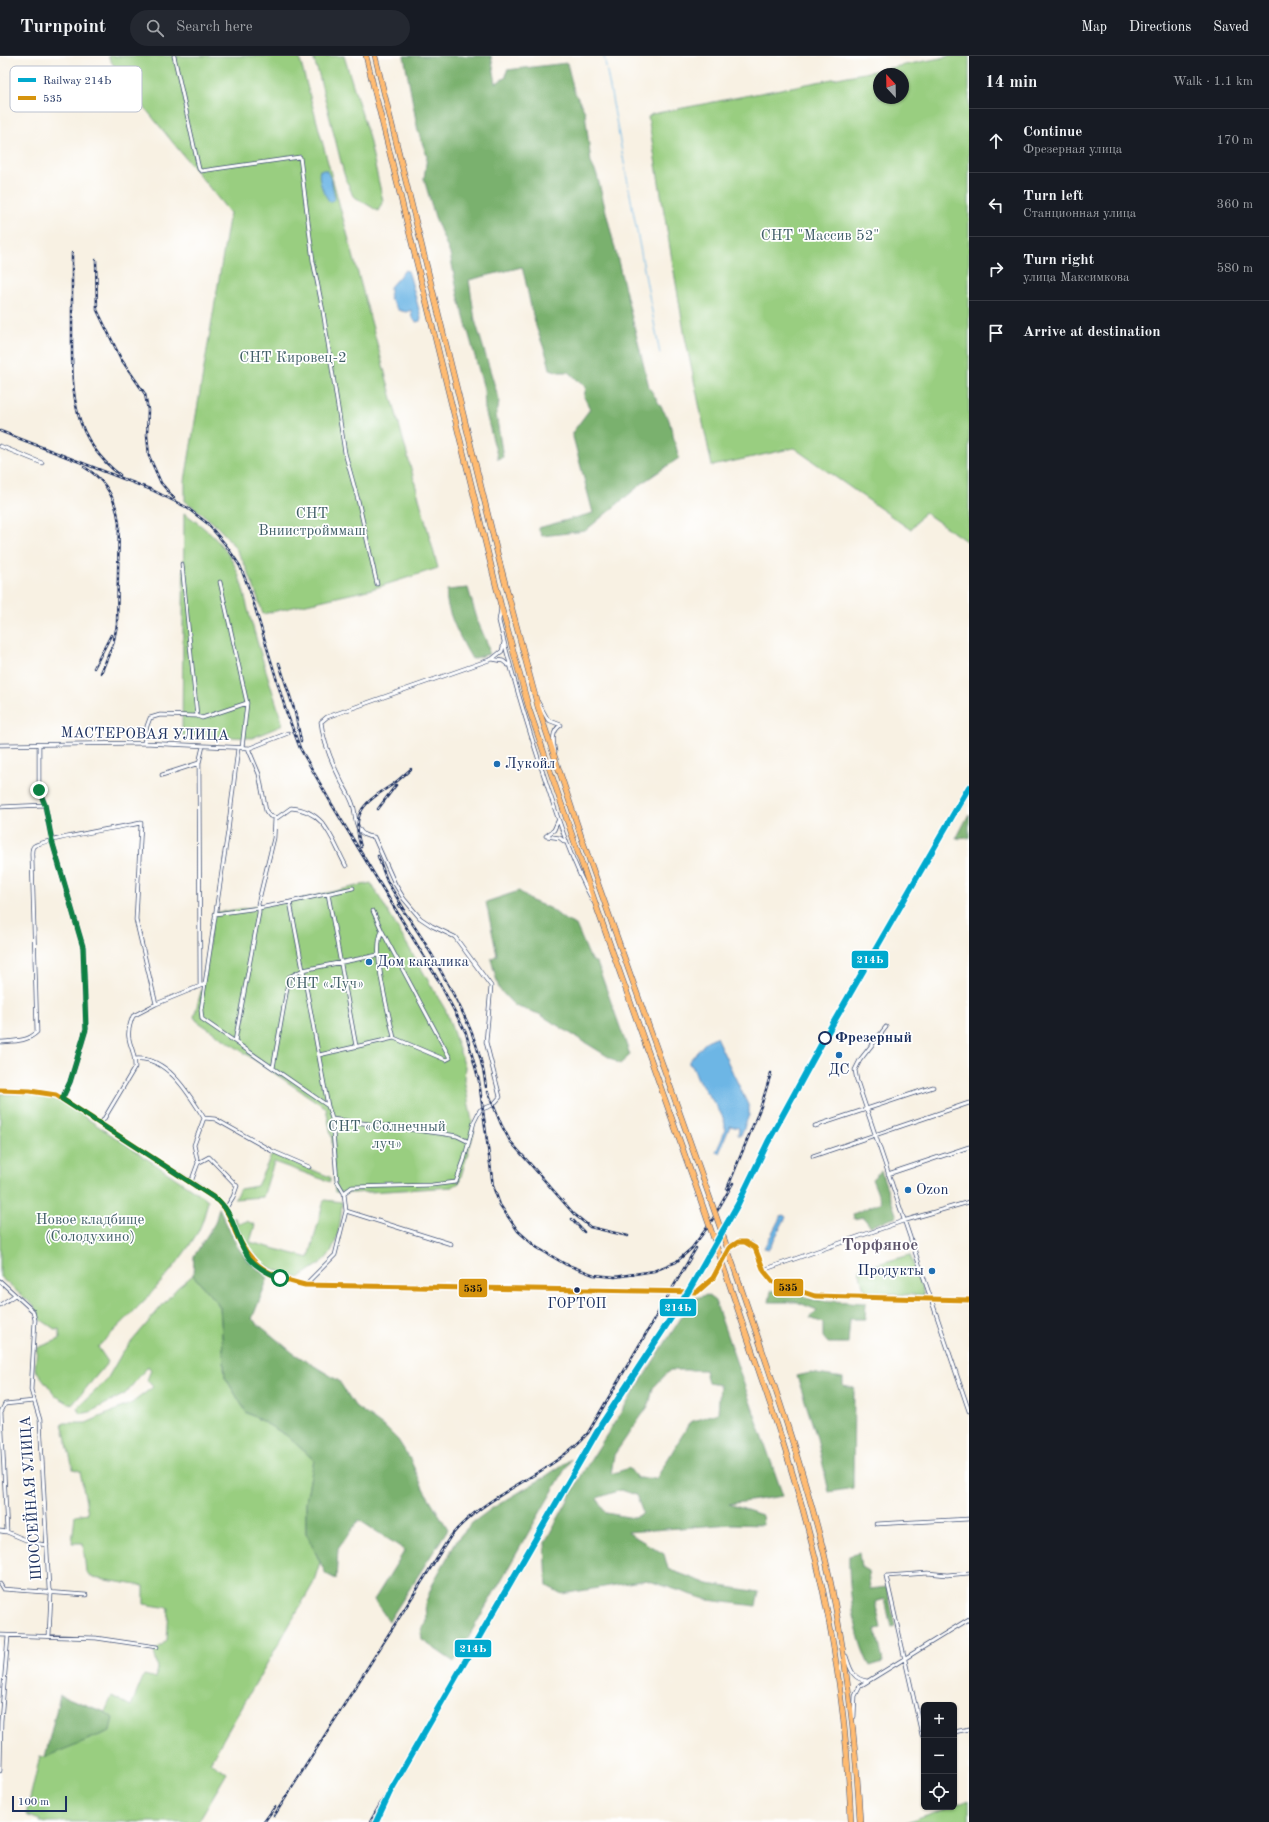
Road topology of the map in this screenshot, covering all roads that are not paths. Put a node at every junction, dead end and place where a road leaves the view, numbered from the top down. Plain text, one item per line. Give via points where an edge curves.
1 (174, 56) edge
2 (366, 56) edge
3 (375, 56) edge
4 (0, 446) edge
5 (42, 463) dead end
6 (182, 564) dead end
7 (220, 582) dead end
8 (377, 584) dead end
9 (501, 606) junction
10 (504, 642) junction
11 (492, 659) junction
12 (510, 669) junction
13 (533, 691) junction
14 (247, 703) junction
15 (197, 716) junction
16 (288, 733) dead end
17 (144, 743) junction
18 (0, 745) edge
19 (39, 745) junction
20 (203, 746) junction
21 (240, 748) junction
22 (248, 748) junction
23 (199, 763) junction
24 (557, 766) junction
25 (162, 775) dead end
26 (45, 805) junction
27 (0, 807) edge
28 (275, 818) junction
29 (558, 821) junction
30 (52, 841) junction
31 (566, 842) junction
32 (346, 866) dead end
33 (353, 888) dead end
34 (328, 894) junction
35 (290, 902) junction
36 (259, 908) junction
37 (373, 911) dead end
38 (598, 911) junction
39 (215, 914) junction
40 (382, 931) junction
41 (378, 955) junction
42 (340, 962) junction
43 (303, 970) junction
44 (205, 984) junction
45 (200, 986) junction
46 (156, 1004) junction
47 (886, 1027) dead end
48 (394, 1038) junction
49 (0, 1042) edge
50 (235, 1042) junction
51 (356, 1046) junction
52 (319, 1055) junction
53 (135, 1059) junction
54 (273, 1068) junction
55 (933, 1087) dead end
56 (0, 1090) edge
57 (62, 1099) junction
58 (969, 1103) edge
59 (328, 1106) junction
60 (866, 1109) junction
61 (204, 1118) junction
62 (332, 1118) junction
63 (101, 1124) junction
64 (815, 1126) dead end
65 (875, 1135) junction
66 (469, 1142) junction
67 (969, 1147) edge
68 (812, 1156) dead end
69 (198, 1163) junction
70 (308, 1167) dead end
71 (888, 1174) junction
72 (191, 1183) junction
73 (344, 1193) junction
74 (969, 1202) edge
75 (226, 1208) junction
76 (346, 1211) junction
77 (903, 1221) junction
78 (451, 1244) dead end
79 (763, 1270) junction
80 (0, 1281) edge
81 (305, 1285) junction
82 (15, 1294) junction
83 (931, 1300) junction
84 (969, 1300) edge
85 (0, 1305) edge
86 (34, 1401) junction
87 (969, 1411) edge
88 (1, 1412) edge
89 (969, 1519) edge
90 (876, 1524) dead end
91 (0, 1531) edge
92 (7, 1532) junction
93 (47, 1545) junction
94 (969, 1573) edge
95 (0, 1584) edge
96 (51, 1594) junction
97 (86, 1595) dead end
98 (969, 1619) edge
99 (0, 1635) edge
100 (8, 1636) junction
101 (49, 1636) junction
102 (842, 1643) junction
103 (157, 1647) dead end
104 (905, 1658) junction
105 (867, 1681) junction
106 (0, 1682) edge
107 (4, 1682) junction
108 (853, 1725) junction
109 (921, 1727) edge
110 (969, 1729) edge
111 (957, 1731) edge
112 (0, 1753) edge
113 (0, 1771) edge
114 (851, 1822) edge
115 (860, 1822) edge

1 - 8 street via 201,171 300,157 313,261 345,453
2 - 9 highway
3 - 13 highway
4 - 5 street
6 - 15 street
7 - 14 street
9 - 10 street via 499,621
9 - 38 highway via 540,742
10 - 11 street via 502,651
10 - 12 street
11 - 12 street via 503,661
11 - 66 street via 327,717 321,722 327,746 354,806 359,829 363,834 374,837 404,899 420,918 455,937 490,986 486,1042 500,1097 493,1105 480,1110
12 - 29 street
13 - 24 highway
13 - 24 street via 545,716 552,723 561,725 553,734
14 - 15 street via 202,718
14 - 21 street
15 - 17 street via 160,715 150,718
16 - 22 street, МАСТЕРОВАЯ УЛИЦА
17 - 19 street, МАСТЕРОВАЯ УЛИЦА
17 - 20 street, МАСТЕРОВАЯ УЛИЦА
18 - 19 street, МАСТЕРОВАЯ УЛИЦА
19 - 26 street via 38,784
20 - 21 street, МАСТЕРОВАЯ УЛИЦА
20 - 23 street
21 - 22 street, МАСТЕРОВАЯ УЛИЦА
21 - 39 street
22 - 28 street via 259,774 266,811
23 - 25 street
23 - 45 street
24 - 102 highway, bridge via 737,1276 805,1481 824,1553
26 - 27 street
26 - 30 street
28 - 32 street via 282,816 291,808 314,815 323,823
28 - 36 street via 274,838
29 - 31 street
29 - 31 street via 554,830 546,836 560,838
30 - 46 street via 140,823 136,920
30 - 49 street via 35,845 32,858 37,1032 25,1040
30 - 57 street via 83,947 86,1029 70,1082
31 - 38 street via 577,872
33 - 34 street
34 - 35 street
34 - 42 street
35 - 36 street
35 - 43 street
36 - 39 street
36 - 50 street
37 - 40 street
38 - 114 highway, bridge via 699,1194 787,1455 815,1555 839,1689 848,1766
39 - 44 street
40 - 41 street via 378,938
40 - 48 street via 450,1058 446,1060
41 - 42 street
41 - 48 street
42 - 43 street
42 - 51 street
43 - 52 street
43 - 54 street via 289,977
44 - 45 street
44 - 50 street via 202,1020
45 - 46 street
46 - 53 street via 133,1016 129,1026 128,1034
47 - 60 street via 855,1070
48 - 51 street
50 - 54 street
51 - 52 street
52 - 59 street
53 - 61 street via 145,1058 163,1067 189,1094
53 - 63 street via 135,1066
54 - 59 street
55 - 60 street
56 - 57 street via 47,1093
57 - 63 street
58 - 65 street
59 - 62 street
60 - 64 street
60 - 65 street
61 - 69 street via 194,1145
61 - 70 street via 215,1119 272,1151
62 - 66 street via 457,1136
62 - 73 street via 337,1181
63 - 72 street
65 - 68 street
65 - 71 street
66 - 73 street via 456,1182 352,1188
67 - 71 street
69 - 72 street
69 - 75 street via 209,1157 237,1186
71 - 77 street
72 - 75 street
73 - 76 street
74 - 77 street
75 - 81 street via 243,1248 257,1266 269,1273
76 - 78 street
76 - 81 street via 335,1255
77 - 79 street
77 - 83 street
79 - 81 street via 757,1250 747,1242 740,1241 730,1247 714,1277 697,1292
79 - 83 street via 776,1284 815,1296
80 - 82 street, ШОССЕЙНАЯ УЛИЦА
82 - 85 street
82 - 86 street, ШОССЕЙНАЯ УЛИЦА via 32,1311 35,1320 31,1390
83 - 84 street
83 - 87 street
86 - 88 street via 5,1404
86 - 93 street, ШОССЕЙНАЯ УЛИЦА via 40,1420
88 - 92 street
89 - 90 street
91 - 92 street
92 - 93 street via 33,1544
93 - 96 street, ШОССЕЙНАЯ УЛИЦА
94 - 104 street via 886,1576
95 - 96 street via 4,1589
96 - 97 street
96 - 101 street, ШОССЕЙНАЯ УЛИЦА
98 - 104 street
99 - 100 street
100 - 101 street
100 - 107 street
101 - 103 street via 96,1638
102 - 105 street via 851,1673 858,1679
102 - 108 highway
104 - 105 street
104 - 109 street
105 - 108 street via 860,1686 855,1696
106 - 107 street
107 - 112 street
108 - 115 highway
110 - 111 street
112 - 113 street

